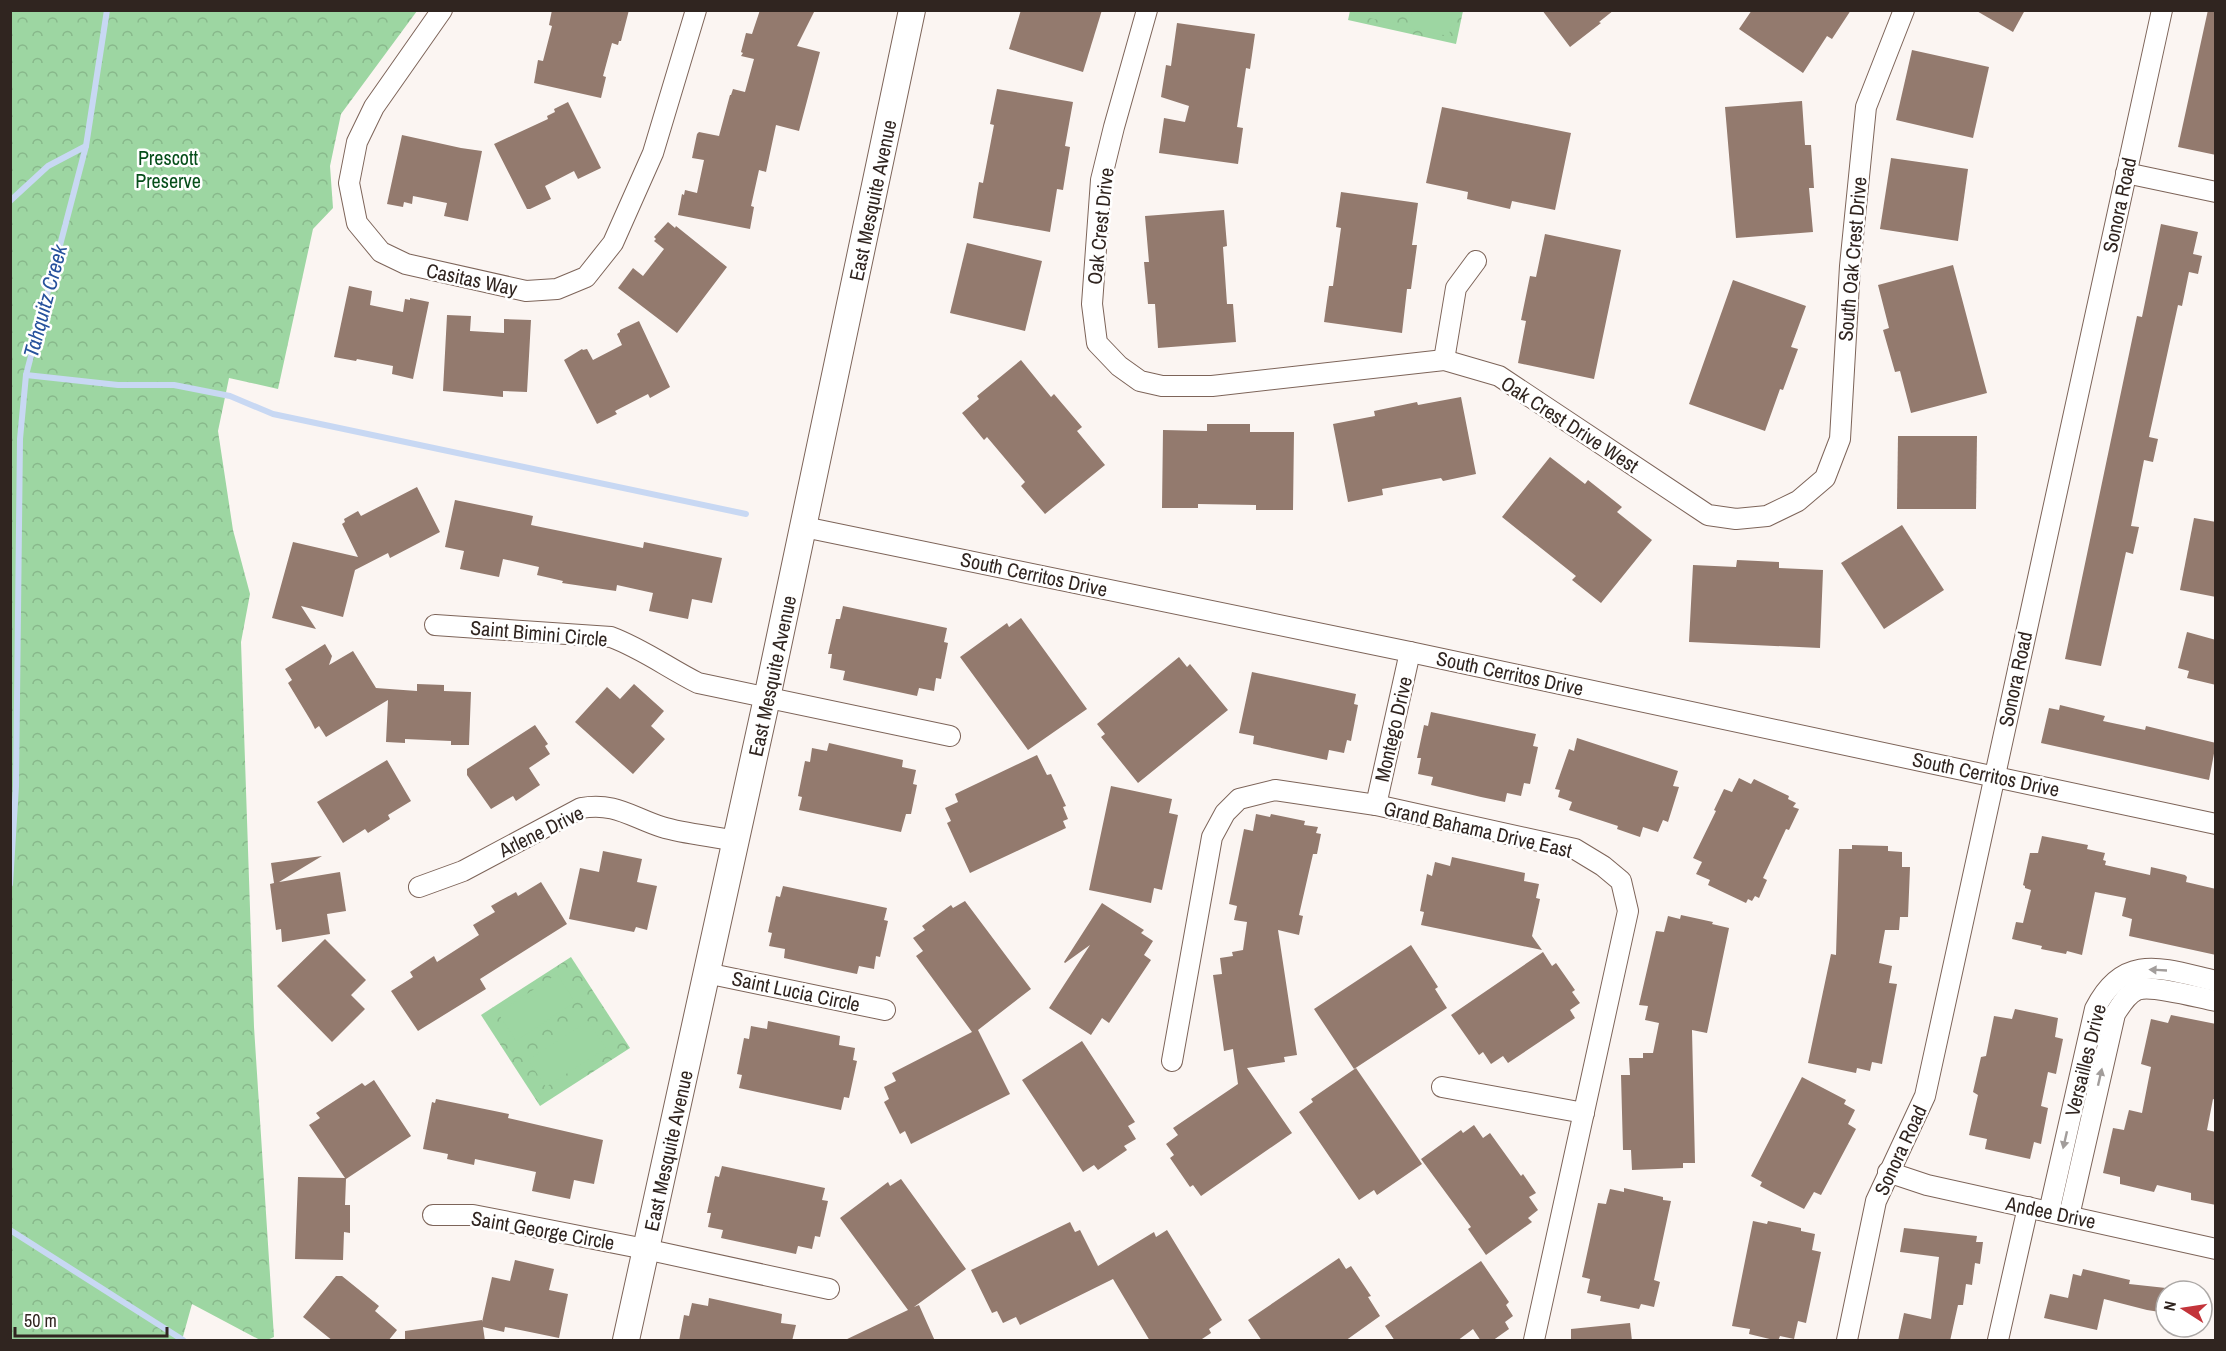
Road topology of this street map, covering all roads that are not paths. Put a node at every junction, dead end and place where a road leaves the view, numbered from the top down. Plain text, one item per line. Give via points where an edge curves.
1 (442, 10) edge
2 (696, 10) edge
3 (912, 10) edge
4 (1147, 10) edge
5 (1904, 10) edge
6 (2162, 10) edge
7 (2127, 172) junction
8 (2216, 192) edge
9 (1476, 261) dead end
10 (1444, 360) junction
11 (1119, 366) joint
12 (1798, 501) joint
13 (804, 527) junction
14 (435, 625) dead end
15 (1410, 652) junction
16 (767, 698) junction
17 (950, 736) dead end
18 (1994, 776) junction
19 (1376, 805) junction
20 (2216, 824) edge
21 (736, 841) junction
22 (419, 887) dead end
23 (706, 973) junction
24 (2216, 981) edge
25 (2216, 1001) edge
26 (885, 1010) dead end
27 (1172, 1060) dead end
28 (1442, 1087) dead end
29 (1584, 1113) junction
30 (1888, 1172) junction
31 (2028, 1207) junction
32 (2059, 1214) junction
33 (433, 1215) dead end
34 (645, 1249) junction
35 (2216, 1249) edge
36 (828, 1289) dead end
37 (626, 1341) edge
38 (1534, 1341) edge
39 (1847, 1341) edge
40 (1998, 1341) edge

1 - 2 street, Casitas Way via 374,107 357,142 349,183 357,223 381,252 406,264 526,291 557,290 586,277 613,243 653,153
3 - 13 street, East Mesquite Avenue
4 - 11 street, Oak Crest Drive via 1100,192 1092,304 1097,343
5 - 12 street, South Oak Crest Drive via 1866,106 1850,266 1840,439 1825,478
6 - 7 street, Sonora Road
7 - 8 street
7 - 18 street, Sonora Road
9 - 10 street via 1456,288
10 - 11 street, Oak Crest Drive West via 1212,386 1162,386 1140,381
10 - 12 street, Oak Crest Drive West via 1499,376 1708,514 1736,519 1767,516
13 - 15 street, South Cerritos Drive
13 - 16 street, East Mesquite Avenue
14 - 16 street, Saint Bimini Circle via 611,637 636,646 698,683
15 - 18 street, South Cerritos Drive
15 - 19 street, Montego Drive
16 - 17 street, Saint Bimini Circle
16 - 21 street, East Mesquite Avenue
18 - 20 street, South Cerritos Drive
18 - 30 street, Sonora Road via 1925,1096
19 - 27 street, Grand Bahama Drive East via 1275,790 1239,799 1225,813 1212,837
19 - 29 street, Grand Bahama Drive East via 1575,849 1621,881 1628,911
21 - 22 street, Arlene Drive via 664,828 598,805 581,808 463,871
21 - 23 street, East Mesquite Avenue
23 - 26 street, Saint Lucia Circle
23 - 34 street, East Mesquite Avenue
24 -> 32 street, Versailles Drive via 2162,969 2136,969 2104,990 2095,1009
32 -> 25 street, Versailles Drive via 2115,1014 2128,996 2139,989 2158,989
28 - 29 street
29 - 38 street, Grand Bahama Drive East
30 - 31 street, Andee Drive via 1927,1185
30 - 39 street, Sonora Road via 1876,1201
31 - 32 street, Andee Drive
31 - 40 street
32 - 35 street, Andee Drive
33 - 34 street, Saint George Circle via 473,1215
34 - 36 street, Saint George Circle
34 - 37 street, East Mesquite Avenue

